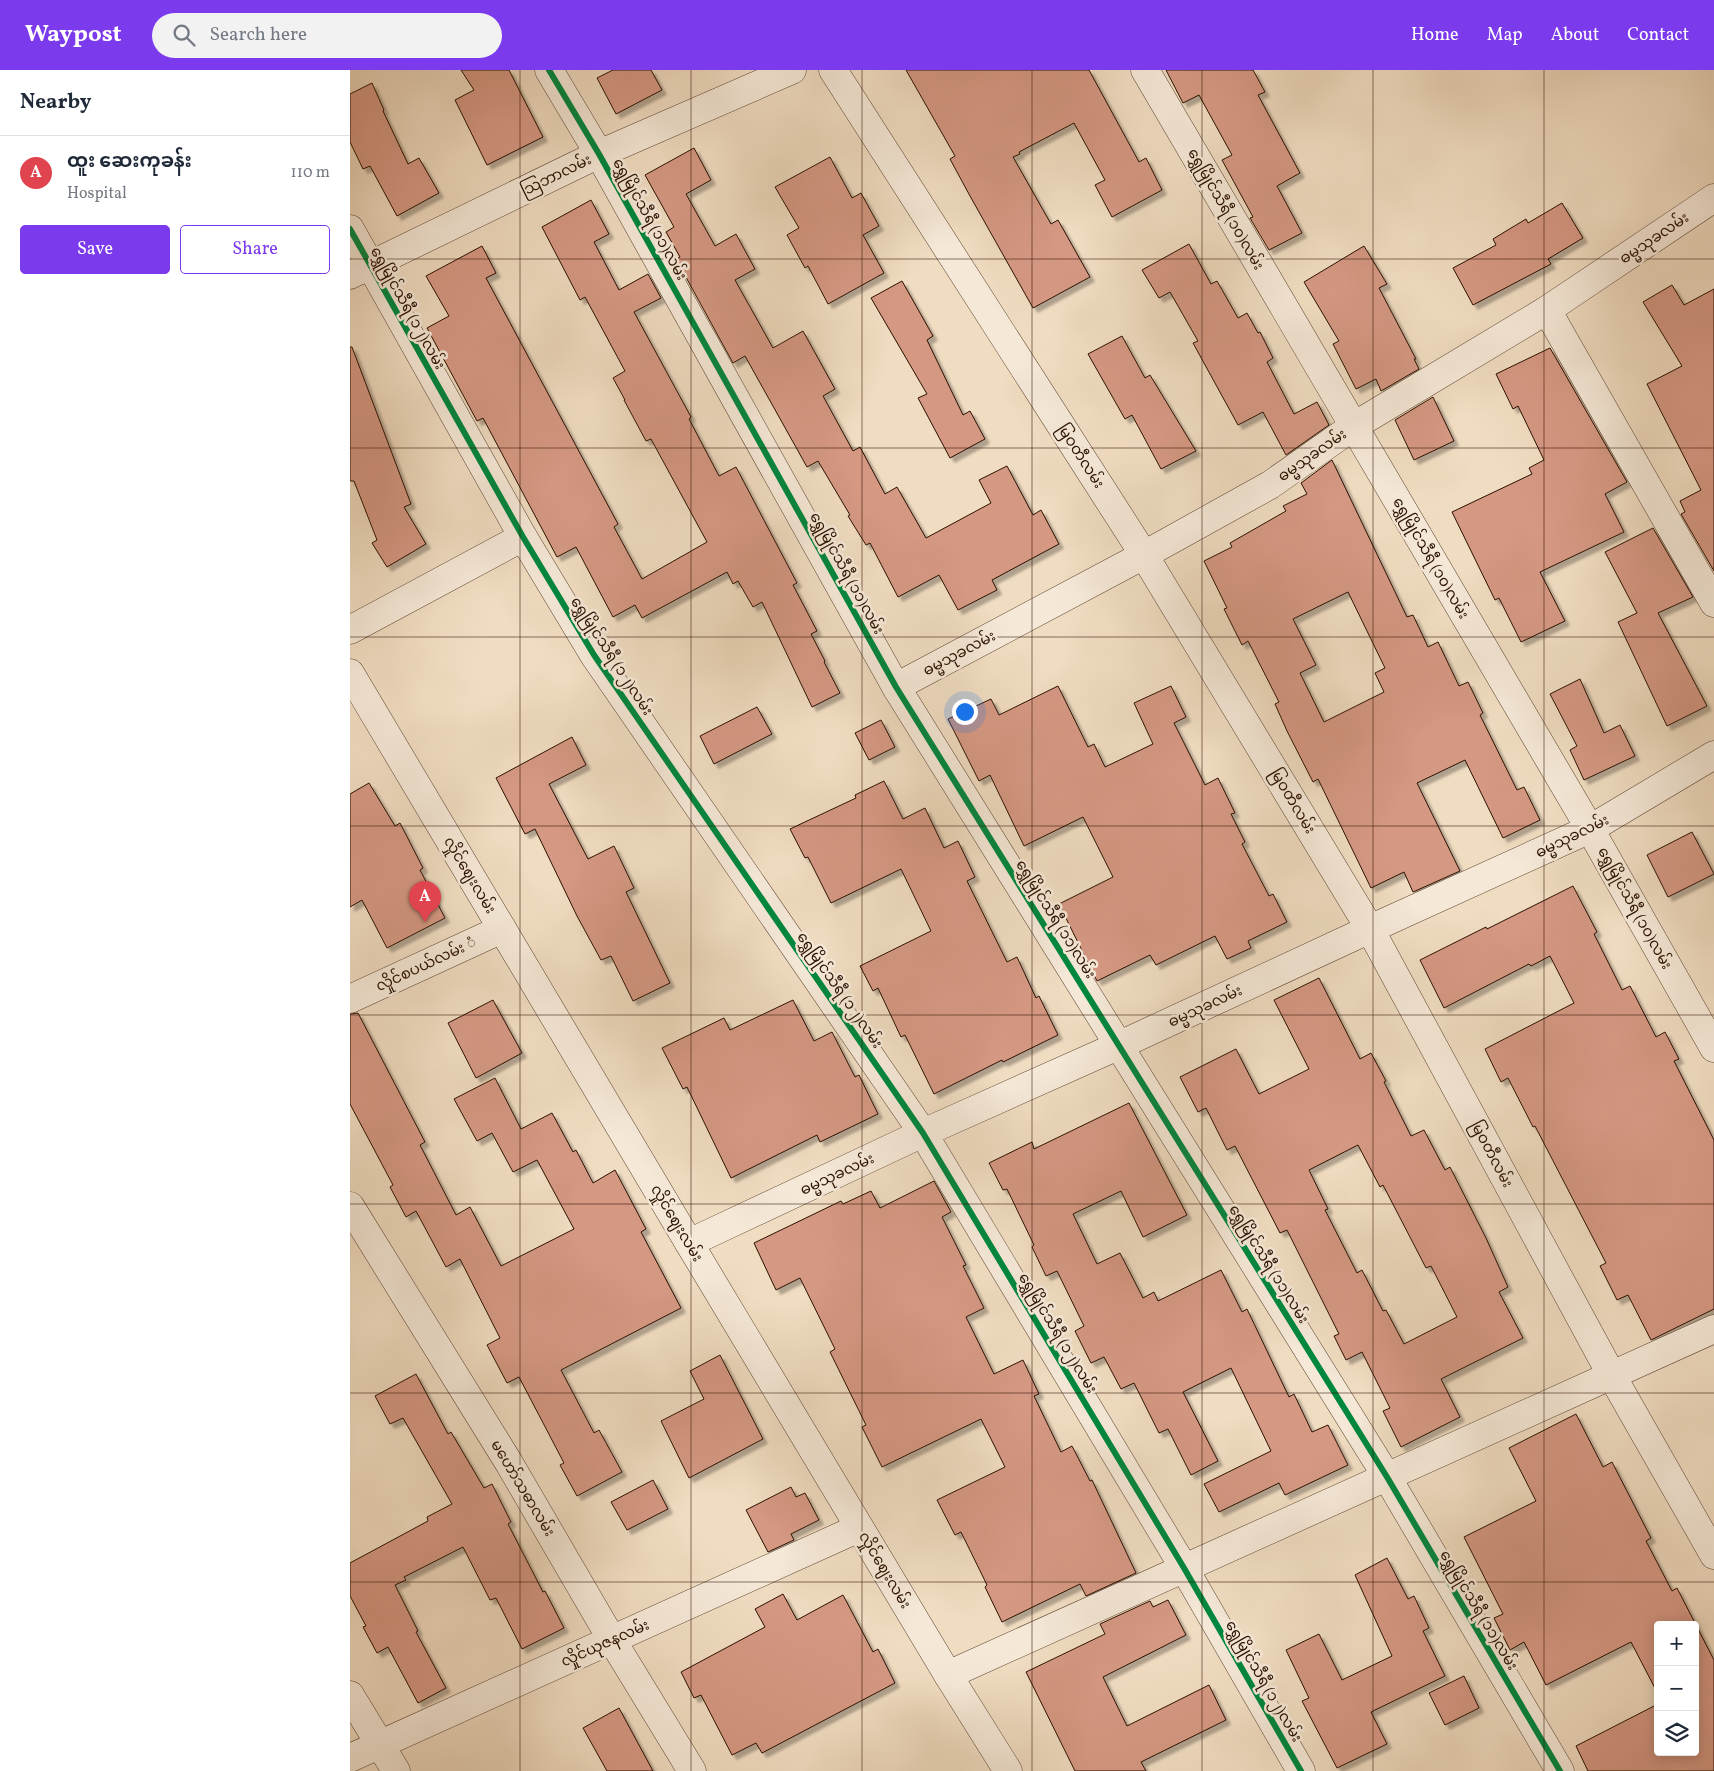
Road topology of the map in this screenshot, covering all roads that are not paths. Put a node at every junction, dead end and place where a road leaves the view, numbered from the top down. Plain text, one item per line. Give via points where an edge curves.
1 (549, 70) edge
2 (792, 70) edge
3 (834, 70) edge
4 (1145, 70) edge
5 (599, 154) junction
6 (1714, 198) edge
7 (350, 229) edge
8 (360, 270) edge
9 (1547, 310) junction
10 (1354, 426) junction
11 (523, 537) junction
12 (1144, 555) junction
13 (1714, 603) edge
14 (350, 630) edge
15 (350, 673) edge
16 (896, 687) junction
17 (1714, 755) edge
18 (1590, 829) junction
19 (502, 929) junction
20 (1370, 929) junction
21 (350, 998) edge
22 (1120, 1046) junction
23 (1714, 1048) edge
24 (923, 1134) junction
25 (350, 1206) edge
26 (689, 1243) junction
27 (1714, 1329) edge
28 (1612, 1376) junction
29 (1387, 1478) junction
30 (859, 1528) junction
31 (1714, 1556) edge
32 (1184, 1568) junction
33 (612, 1640) junction
34 (948, 1675) junction
35 (350, 1695) edge
36 (380, 1744) junction
37 (350, 1758) edge
38 (396, 1771) edge
39 (692, 1771) edge
40 (1008, 1771) edge
41 (1302, 1771) edge
42 (1560, 1771) edge

1 - 5 street, ရွှေမြိုင်သီရီ (၁၁)လမ်း
2 - 5 street, သြဘာလမ်း
3 - 12 street, မြဝတီလမ်း
4 - 10 street, ရွှေမြိုင်သီရီ (၁၀)လမ်း
5 - 8 street, သြဘာလမ်း
5 - 16 street, ရွှေမြိုင်သီရီ (၁၁)လမ်း
6 - 9 street, ဓမ္မသုခလမ်း
7 - 8 street, ရွှေမြိုင်သီရီ (၁၂)လမ်း
8 - 11 street, ရွှေမြိုင်သီရီ (၁၂)လမ်း
9 - 10 street, ဓမ္မသုခလမ်း
9 - 13 street
10 - 12 street, ဓမ္မသုခလမ်း via 1270,485
10 - 18 street, ရွှေမြိုင်သီရီ (၁၀)လမ်း
11 - 14 street
11 - 24 street, ရွှေမြိုင်သီရီ (၁၂)လမ်း via 594,655
12 - 16 street, ဓမ္မသုခလမ်း
12 - 20 street, မြဝတီလမ်း
15 - 19 street, လှိုင်ဈေးလမ်း
16 - 22 street, ရွှေမြိုင်သီရီ (၁၁)လမ်း
17 - 18 street, ဓမ္မသုခလမ်း
18 - 20 street, ဓမ္မသုခလမ်း
18 - 23 street, ရွှေမြိုင်သီရီ (၁၀)လမ်း
19 - 21 street, လှိုင်စပယ်လမ်း ံ
19 - 26 street, လှိုင်ဈေးလမ်း
20 - 22 street, ဓမ္မသုခလမ်း
20 - 28 street, မြဝတီလမ်း
22 - 24 street, ဓမ္မသုခလမ်း
22 - 29 street, ရွှေမြိုင်သီရီ (၁၁)လမ်း
24 - 26 street, ဓမ္မသုခလမ်း
24 - 32 street, ရွှေမြိုင်သီရီ (၁၂)လမ်း
25 - 33 street, မဟော်သဓာလမ်း via 509,1463
26 - 30 street, လှိုင်ဈေးလမ်း
27 - 28 street
28 - 29 street
28 - 31 street, မြဝတီလမ်း
29 - 32 street
29 - 42 street, ရွှေမြိုင်သီရီ (၁၁)လမ်း
30 - 33 street, လှိုင်ယုဇနလမ်း
30 - 34 street, လှိုင်ဈေးလမ်း
32 - 34 street
32 - 41 street, ရွှေမြိုင်သီရီ (၁၂)လမ်း
33 - 36 street, လှိုင်ယုဇနလမ်း
33 - 39 street, မဟော်သဓာလမ်း
34 - 40 street, လှိုင်ဈေးလမ်း
35 - 36 street
36 - 37 street, လှိုင်ယုဇနလမ်း
36 - 38 street

